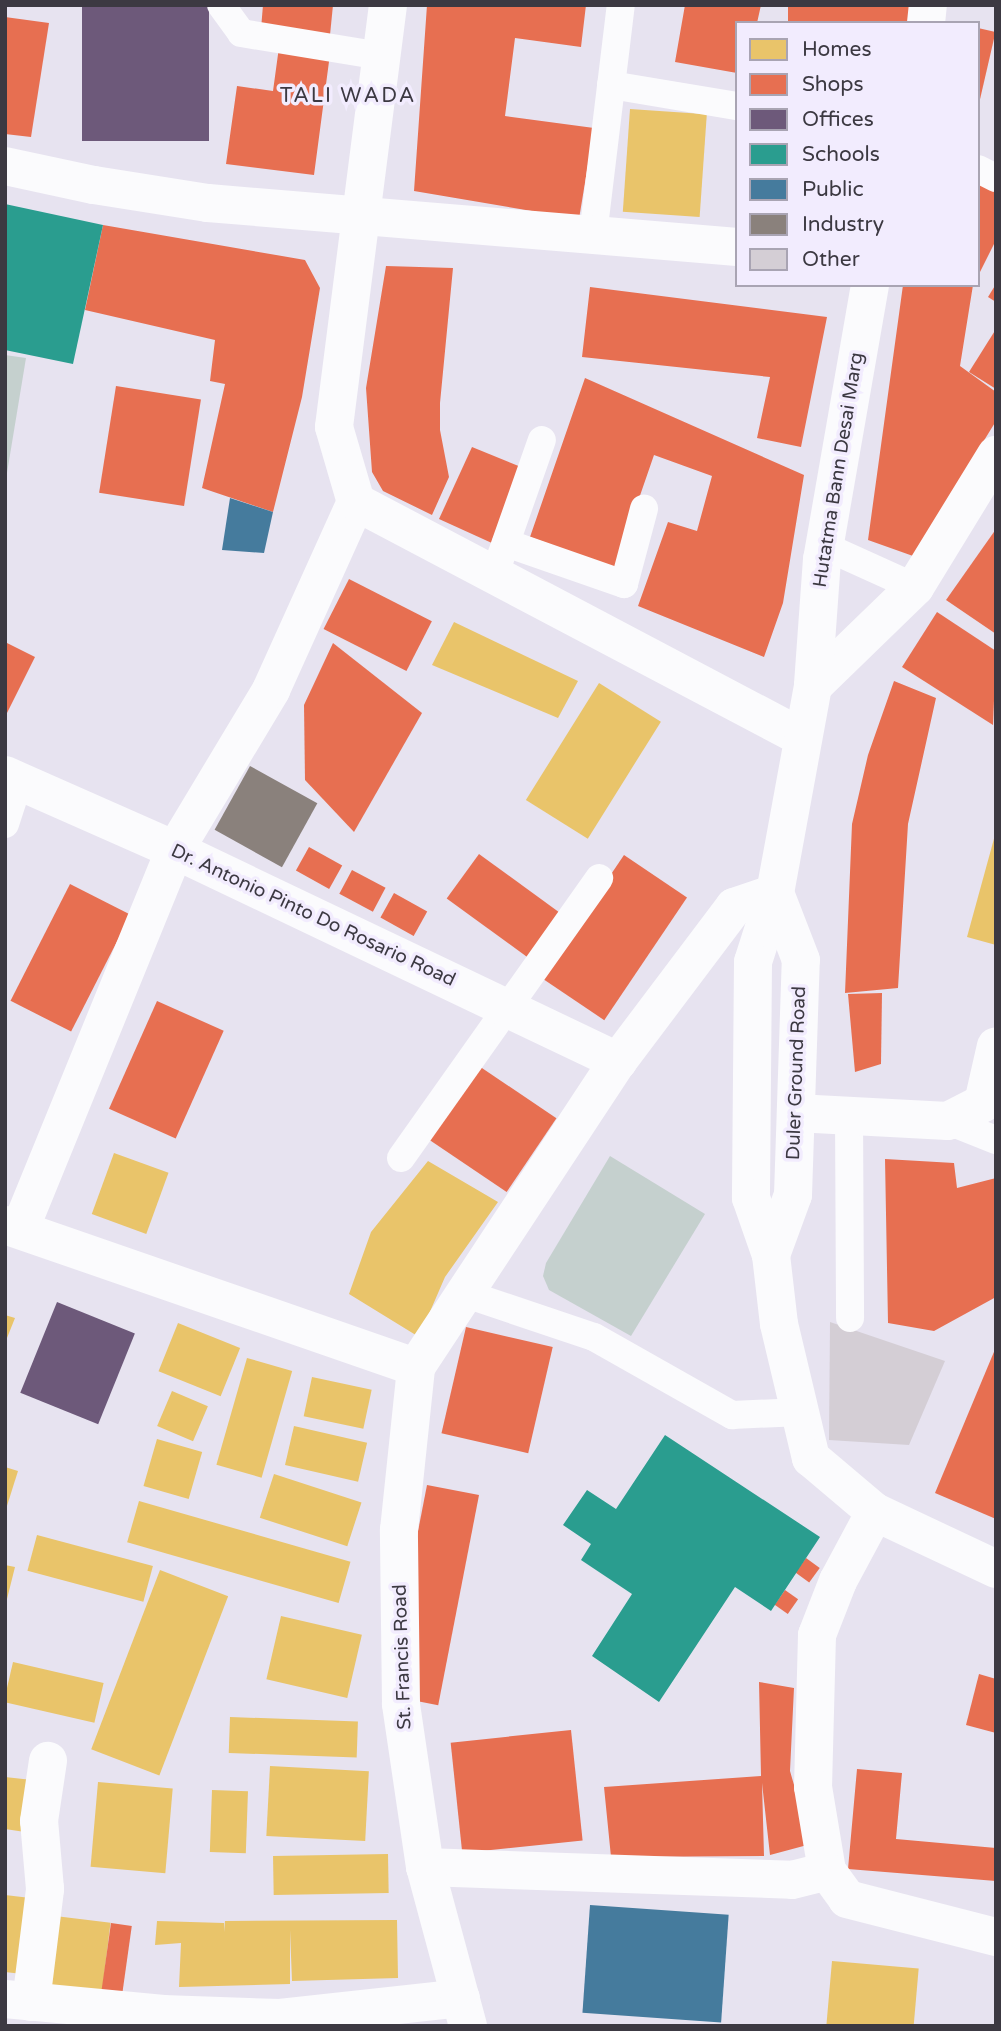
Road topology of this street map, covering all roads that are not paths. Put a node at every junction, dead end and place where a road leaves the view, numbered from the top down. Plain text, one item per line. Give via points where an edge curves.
1 (221, 5) edge
2 (388, 5) edge
3 (621, 5) edge
4 (381, 56) junction
5 (611, 85) junction
6 (735, 106) edge
7 (5, 166) edge
8 (980, 170) edge
9 (996, 178) edge
10 (359, 217) junction
11 (593, 235) junction
12 (735, 247) edge
13 (870, 287) edge
14 (542, 440) dead end
15 (993, 466) edge
16 (356, 502) junction
17 (644, 509) dead end
18 (824, 546) junction
19 (500, 559) junction
20 (915, 587) junction
21 (813, 686) junction
22 (803, 738) junction
23 (12, 778) edge
24 (5, 824) edge
25 (175, 850) junction
26 (599, 878) dead end
27 (775, 893) junction
28 (509, 1009) junction
29 (996, 1046) edge
30 (618, 1061) junction
31 (796, 1113) junction
32 (849, 1116) junction
33 (948, 1121) junction
34 (996, 1140) edge
35 (401, 1158) dead end
36 (13, 1227) edge
37 (771, 1255) junction
38 (463, 1293) junction
39 (850, 1318) dead end
40 (416, 1367) junction
41 (801, 1412) junction
42 (875, 1512) junction
43 (996, 1569) edge
44 (48, 1761) dead end
45 (425, 1867) junction
46 (827, 1871) junction
47 (996, 1937) edge
48 (18, 2001) edge
49 (464, 2012) edge
50 (163, 2020) edge

1 - 4 lane via 241,33
2 - 4 street
3 - 5 lane
4 - 10 street
5 - 6 lane
5 - 11 lane
7 - 10 street via 94,186 208,203
8 - 9 lane
10 - 11 street
10 - 16 street via 334,427
11 - 12 street
13 - 18 street, Hutatma Bann Desai Marg
14 - 19 lane
15 - 20 street
16 - 19 street
16 - 25 street via 271,690
17 - 19 lane via 624,584
18 - 20 lane
18 - 21 street, Hutatma Bann Desai Marg
19 - 22 street
20 - 21 street
21 - 22 street, Hutatma Bann Desai Marg
22 - 27 street, Duler Ground Road
23 - 24 lane
23 - 25 street, Dr. Antonio Pinto Do Rosario Road
25 - 28 street, Dr. Antonio Pinto Do Rosario Road
25 - 36 street
26 - 28 lane
27 - 30 street via 734,908
27 - 31 street, Duler Ground Road via 801,960
27 - 37 street, Duler Ground Road via 754,962 751,1106 751,1198
28 - 30 street, Dr. Antonio Pinto Do Rosario Road
28 - 35 lane
29 - 33 street via 983,1103
30 - 38 street
31 - 32 street
31 - 37 street, Duler Ground Road via 793,1195
32 - 33 street
32 - 39 lane
33 - 34 lane
36 - 40 street
37 - 41 street, Duler Ground Road via 779,1324
38 - 40 street
38 - 41 lane via 594,1337 732,1415
40 - 45 street, St. Francis Road via 399,1530 401,1704
41 - 42 street, Duler Ground Road via 811,1458
42 - 43 street, Duler Ground Road
42 - 46 street via 838,1581 817,1635 813,1787
44 - 48 street via 39,1821 44,1889
45 - 46 street via 792,1880
45 - 49 street, St. Francis Road
46 - 47 street via 848,1899
48 - 50 street
49 - 50 street

